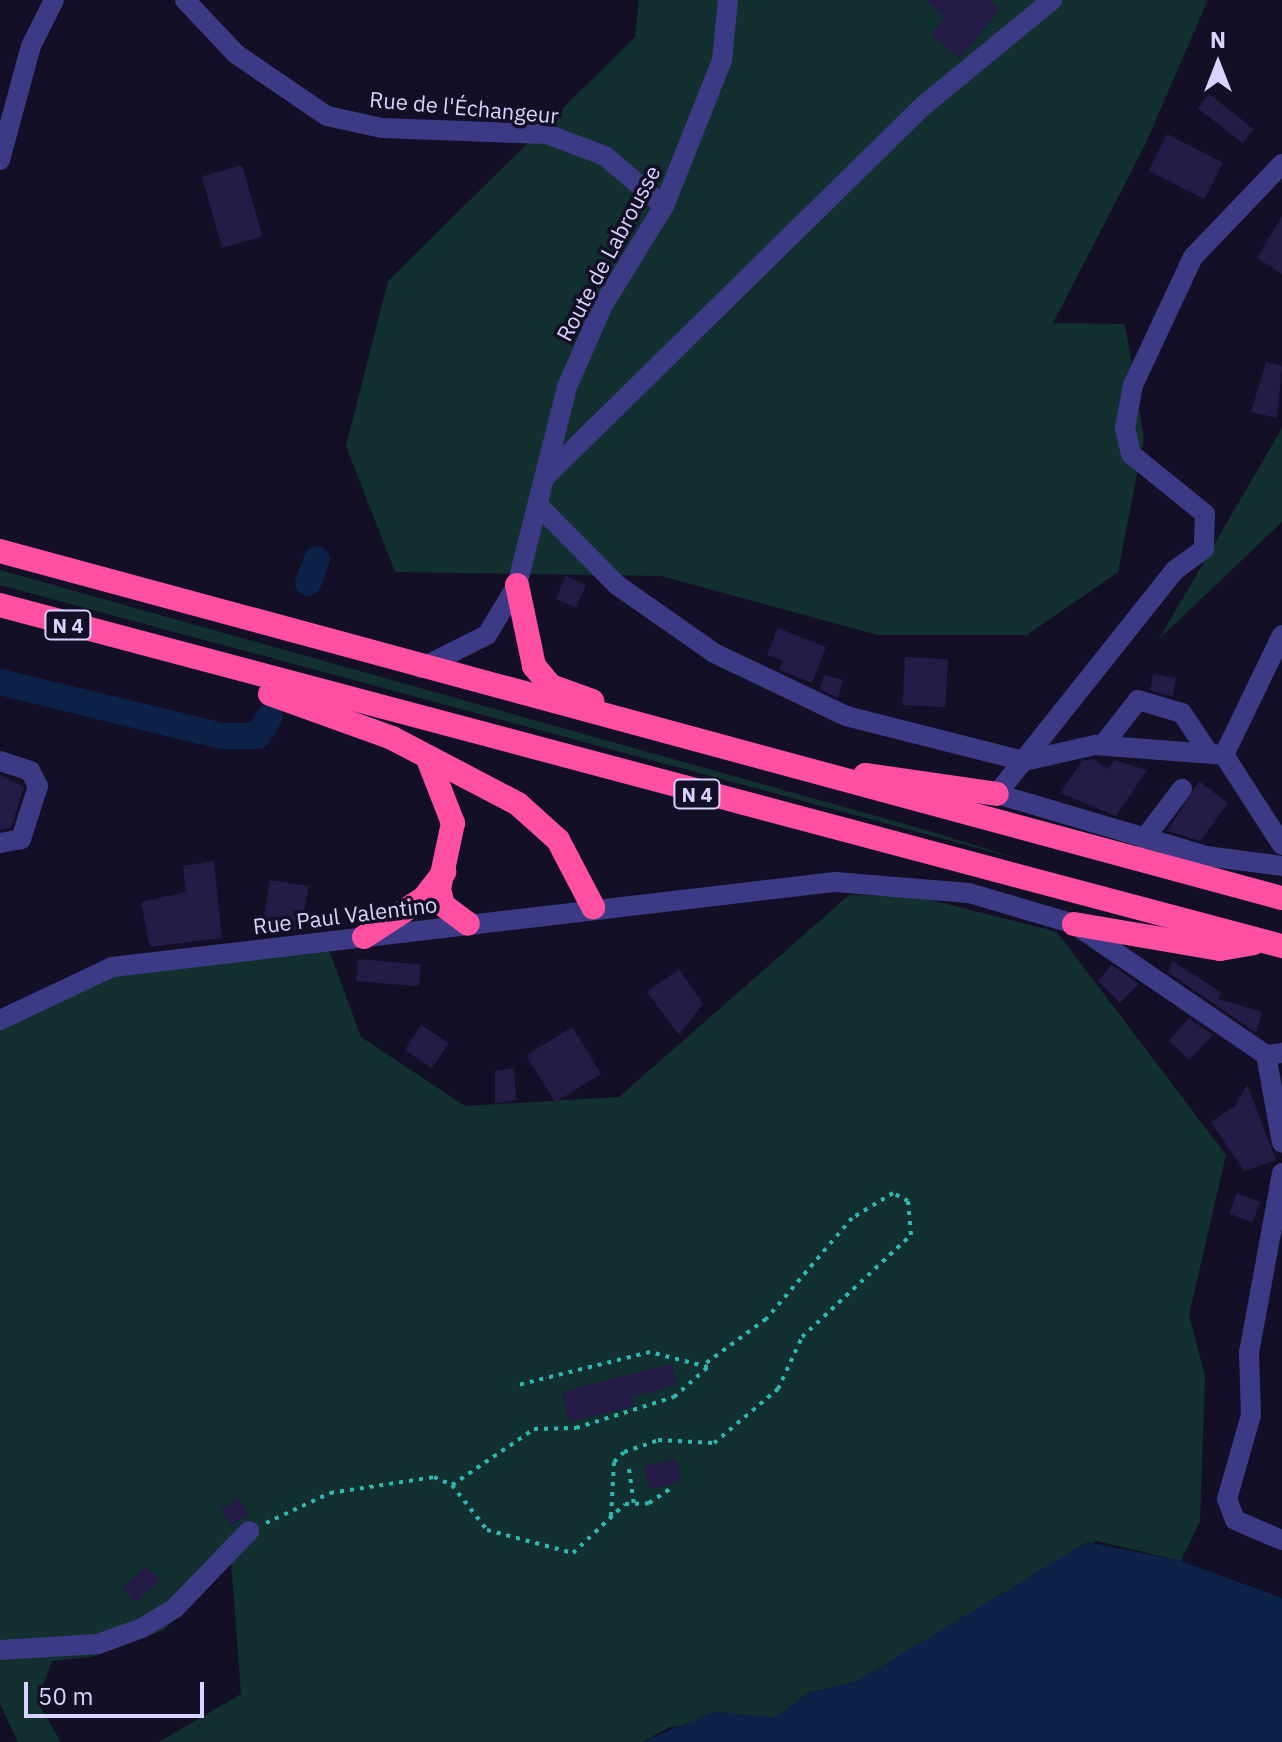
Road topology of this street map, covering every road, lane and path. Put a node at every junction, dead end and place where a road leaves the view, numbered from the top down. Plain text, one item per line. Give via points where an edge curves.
1 (54, 0) edge
2 (185, 0) edge
3 (728, 0) edge
4 (1052, 0) edge
5 (0, 160) edge
6 (1282, 164) edge
7 (664, 206) junction
8 (546, 476) junction
9 (539, 506) junction
10 (0, 551) edge
11 (517, 585) junction
12 (0, 605) edge
13 (1282, 635) edge
14 (136, 644) junction
15 (419, 668) junction
16 (651, 732) junction
17 (1103, 745) junction
18 (1216, 754) junction
19 (736, 755) junction
20 (426, 757) junction
21 (0, 761) edge
22 (1024, 761) junction
23 (1182, 789) dead end
24 (997, 794) junction
25 (1144, 839) junction
26 (0, 843) edge
27 (1282, 845) edge
28 (1282, 866) edge
29 (445, 871) junction
30 (1282, 898) edge
31 (593, 907) junction
32 (468, 924) junction
33 (1074, 924) junction
34 (364, 937) junction
35 (1270, 944) edge
36 (0, 1020) edge
37 (1274, 1054) edge
38 (1282, 1143) edge
39 (1282, 1173) edge
40 (1273, 1299) edge
41 (706, 1363) junction
42 (514, 1386) dead end
43 (629, 1469) dead end
44 (452, 1485) junction
45 (670, 1489) dead end
46 (634, 1503) junction
47 (611, 1516) junction
48 (249, 1531) joint
49 (1282, 1540) edge
50 (0, 1650) edge

1 - 5 street via 31,46
2 - 7 street, Rue de l'Échangeur via 236,54 327,116 382,128 547,134 605,156
3 - 7 street, Route de Labrousse via 722,60
4 - 8 street via 923,106
6 - 22 street via 1193,257 1133,385 1125,428 1131,454 1205,514 1204,549 1175,570
7 - 8 street, Route de Labrousse via 603,305 567,387
8 - 9 street, Route de Labrousse
9 - 11 street, Route de Labrousse
9 - 22 street via 617,585 714,653 846,716
10 - 15 highway, N 4
11 - 15 street, Route de Labrousse via 487,635
11 - 16 highway via 527,652 551,686
12 - 14 highway, N 4
13 - 18 street
14 - 20 highway
14 - 35 highway, N 4
15 - 16 highway, N 4
16 - 19 highway, N 4
17 - 18 street
17 - 18 street via 1138,700 1182,713
17 - 22 street
18 - 27 street
19 - 24 highway
19 - 30 highway, N 4
20 - 29 highway via 453,823
20 - 31 highway via 541,820 574,864
21 - 26 street via 30,771 38,786 21,839
22 - 24 street
23 - 25 street
24 - 25 street
25 - 28 street
29 - 32 highway via 443,905
29 - 34 highway via 424,898
31 - 32 street, Rue Paul Valentino
31 - 33 street, Rue Paul Valentino via 835,882 911,884
32 - 34 street, Rue Paul Valentino
33 - 35 highway via 1220,949
33 - 37 street
34 - 36 street, Rue Paul Valentino via 112,967
37 - 38 street
39 - 40 street
40 - 49 street via 1249,1352 1247,1433 1227,1499 1235,1520
41 - 42 path via 650,1352
41 - 44 path via 707,1371 674,1397 576,1428 534,1429
41 - 47 path via 766,1319 852,1218 893,1193 908,1201 911,1235 802,1337 778,1389 714,1443 658,1440 624,1452 614,1462
43 - 46 path
44 - 47 path via 487,1530 559,1552 590,1541
44 - 48 path via 415,1480 330,1493
45 - 46 path via 649,1503
46 - 47 path
48 - 50 street via 175,1608 98,1644

